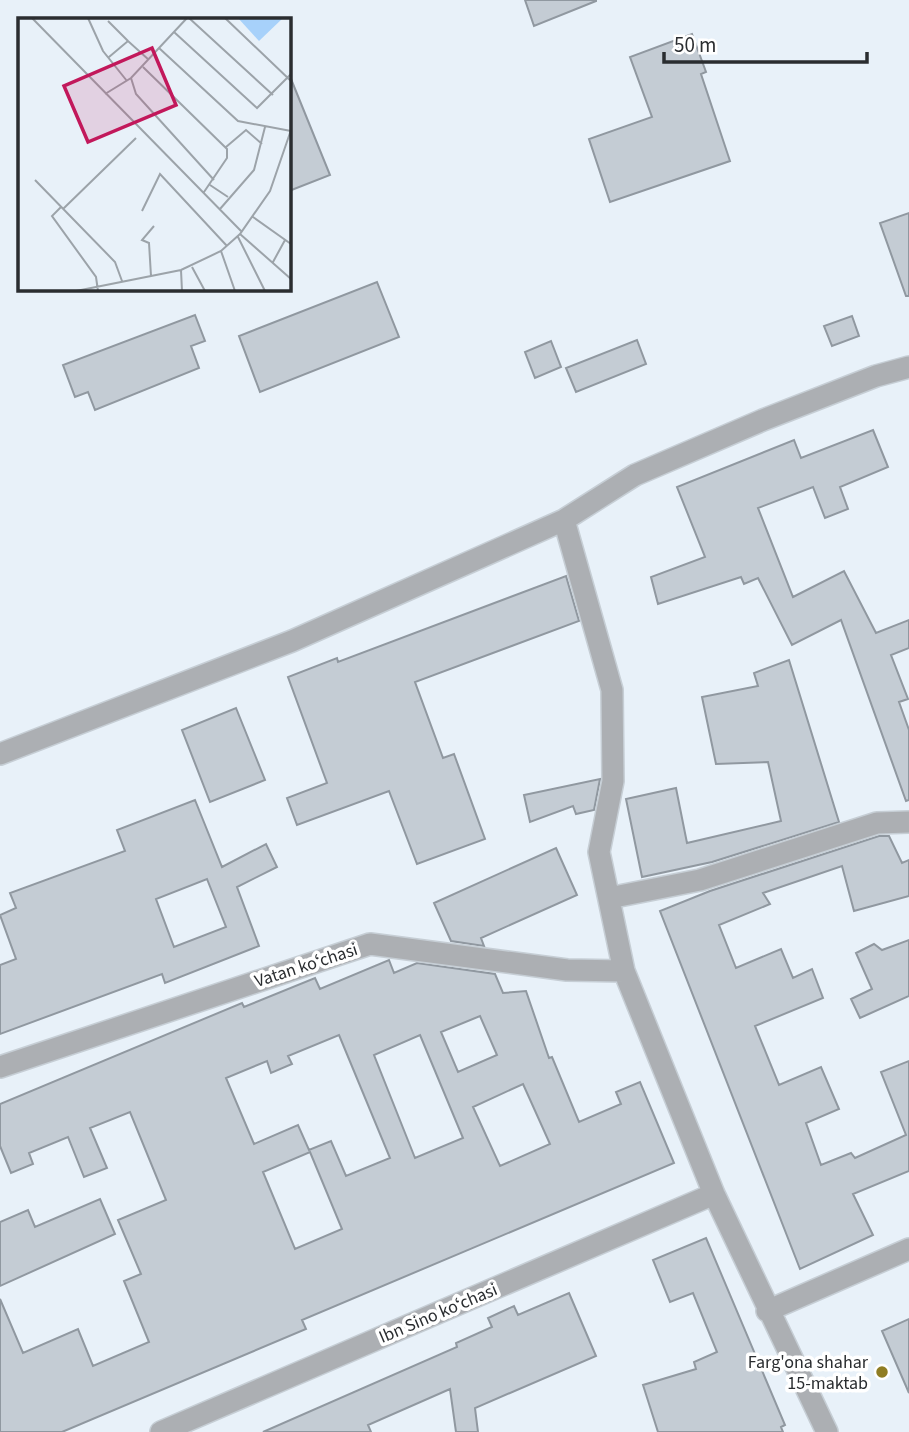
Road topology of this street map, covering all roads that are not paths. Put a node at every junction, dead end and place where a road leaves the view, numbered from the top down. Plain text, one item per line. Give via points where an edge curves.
1 (909, 367) edge
2 (564, 520) junction
3 (0, 754) edge
4 (909, 822) edge
5 (609, 898) junction
6 (624, 971) junction
7 (0, 1067) edge
8 (715, 1195) junction
9 (909, 1249) edge
10 (767, 1311) junction
11 (161, 1432) edge
12 (827, 1432) edge

1 - 2 street via 763,420 635,475
2 - 3 street via 292,641
2 - 5 street via 612,690 613,781 599,852
4 - 5 street via 877,823 700,880
5 - 6 street
6 - 7 street, Vatan koʻchasi via 567,970 370,944
6 - 8 street
8 - 10 street
8 - 11 street, Ibn Sino koʻchasi
9 - 10 street
10 - 12 street

